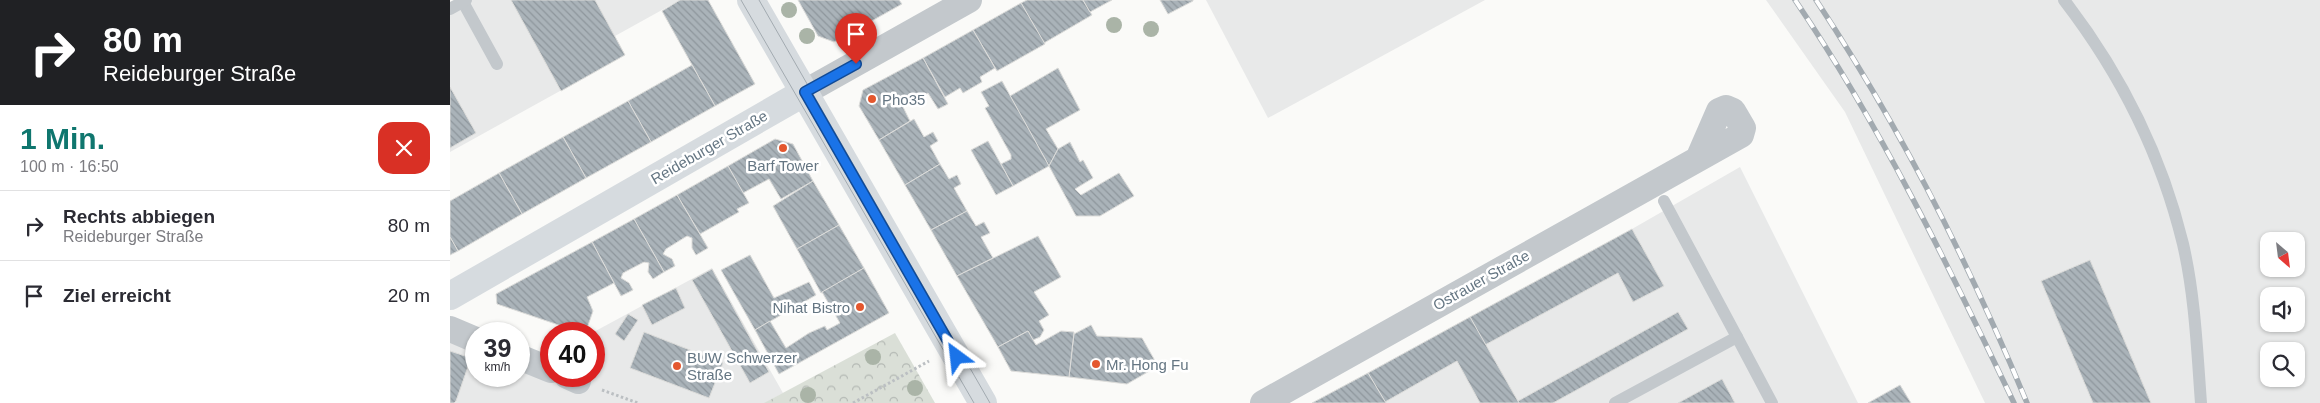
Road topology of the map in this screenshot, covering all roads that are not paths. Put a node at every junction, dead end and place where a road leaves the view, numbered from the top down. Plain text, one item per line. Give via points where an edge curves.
1 (751, 0) edge
2 (969, 0) edge
3 (2064, 0) edge
4 (465, 1) edge
5 (450, 9) edge
6 (497, 64) dead end
7 (805, 92) junction
8 (1699, 157) dead end
9 (1664, 201) dead end
10 (450, 296) edge
11 (450, 329) edge
12 (465, 335) edge
13 (1737, 337) junction
14 (983, 403) edge
15 (1263, 403) edge
16 (1615, 403) edge
17 (1772, 403) edge
18 (2202, 403) edge

1 - 7 street
2 - 7 street, Reideburger Straße
3 - 18 lane via 2090,34 2118,80 2140,119 2165,178 2183,246
4 - 5 lane
4 - 6 lane
7 - 10 street, Reideburger Straße
7 - 14 street
8 - 15 street, Ostrauer Straße
9 - 13 lane
11 - 12 street
13 - 16 lane
13 - 17 lane

